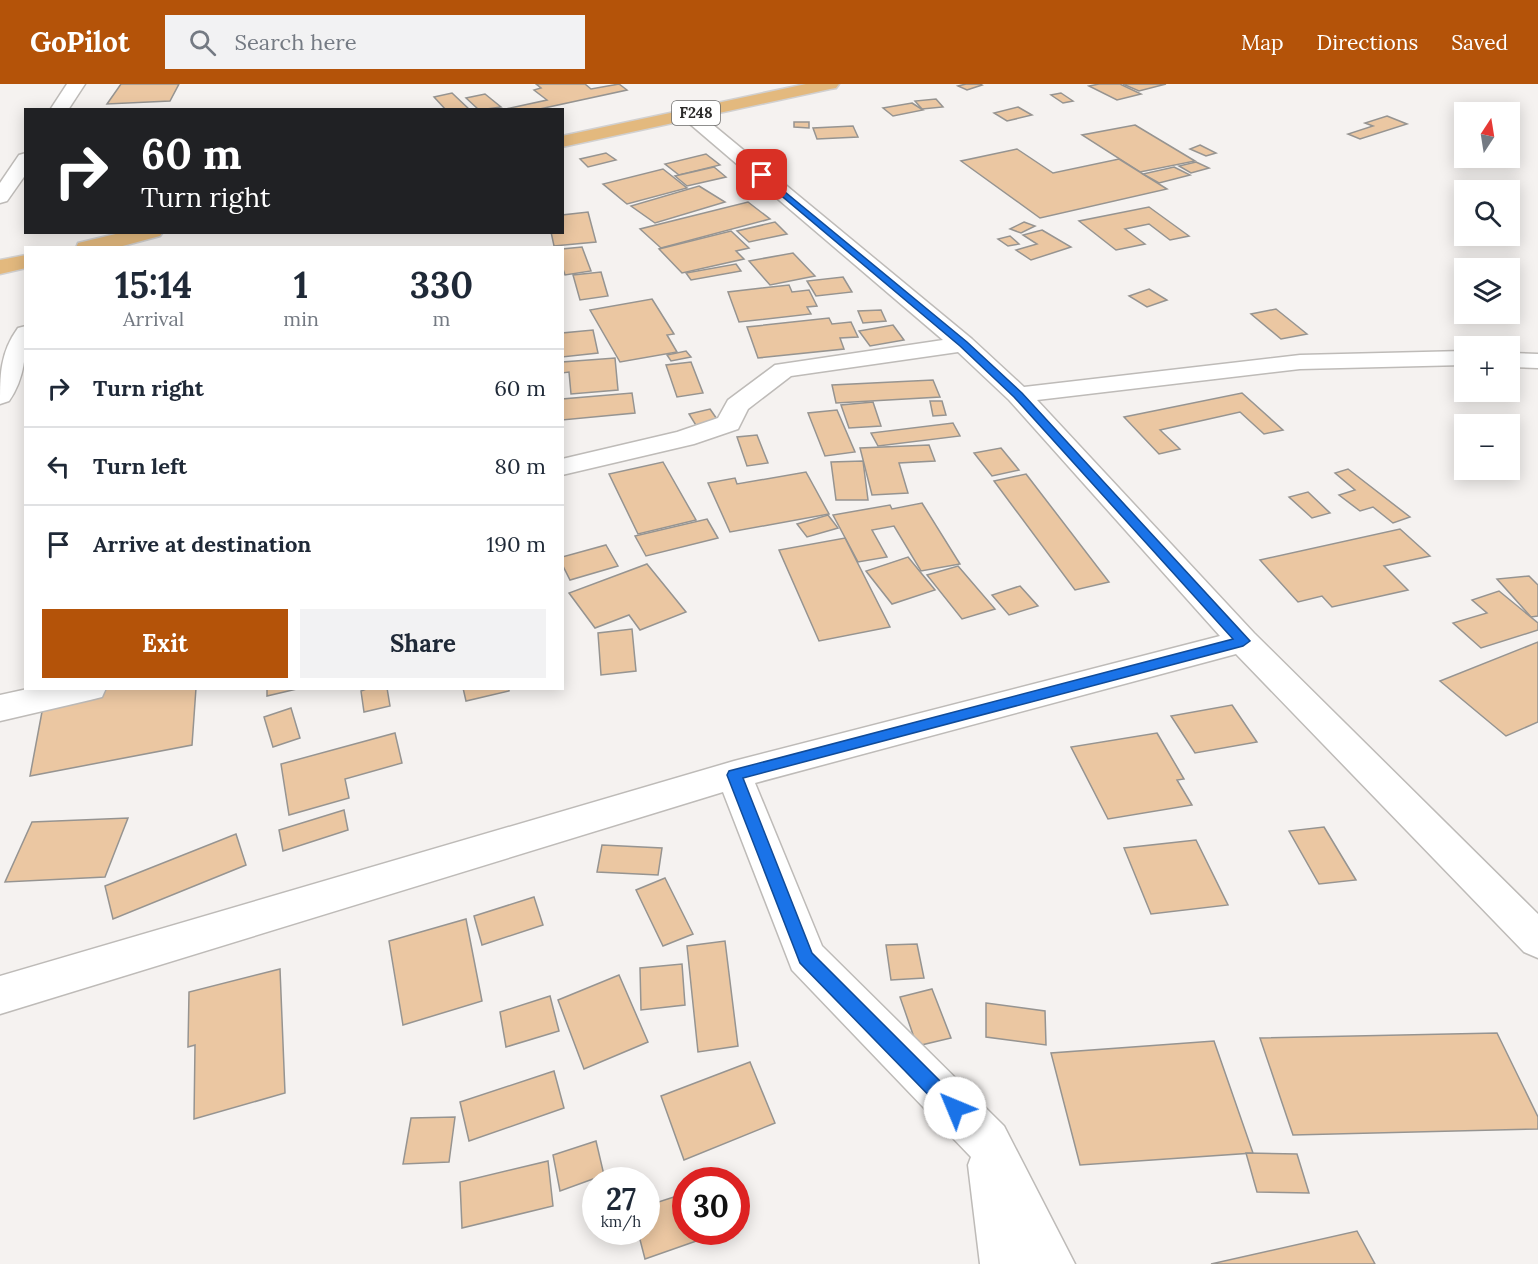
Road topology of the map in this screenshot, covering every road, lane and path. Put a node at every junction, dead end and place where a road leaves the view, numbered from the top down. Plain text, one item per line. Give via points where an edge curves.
1 (76, 84) edge
2 (830, 84) edge
3 (60, 108) edge
4 (689, 114) junction
5 (564, 142) edge
6 (24, 162) edge
7 (0, 197) edge
8 (145, 234) edge
9 (94, 246) edge
10 (24, 261) edge
11 (0, 267) edge
12 (24, 338) edge
13 (963, 344) junction
14 (1454, 358) edge
15 (1520, 360) edge
16 (1538, 361) edge
17 (1018, 395) junction
18 (0, 396) edge
19 (564, 467) edge
20 (1243, 641) junction
21 (81, 690) edge
22 (0, 708) edge
23 (734, 775) junction
24 (1538, 940) edge
25 (0, 995) edge
26 (988, 1142) junction
27 (1004, 1264) edge
28 (1051, 1264) edge

1 - 3 street
2 - 4 main road, F248
4 - 5 main road, F248
4 - 13 street
6 - 7 street
8 - 9 main road
10 - 11 main road
12 - 18 street
13 - 17 street
13 - 19 street via 784,370 737,405 729,423 686,438
14 - 17 street via 1300,362
15 - 16 street
17 - 20 street
20 - 23 street
20 - 24 street
21 - 22 street
23 - 25 street
23 - 26 street via 806,957
26 - 27 street
26 - 28 street

